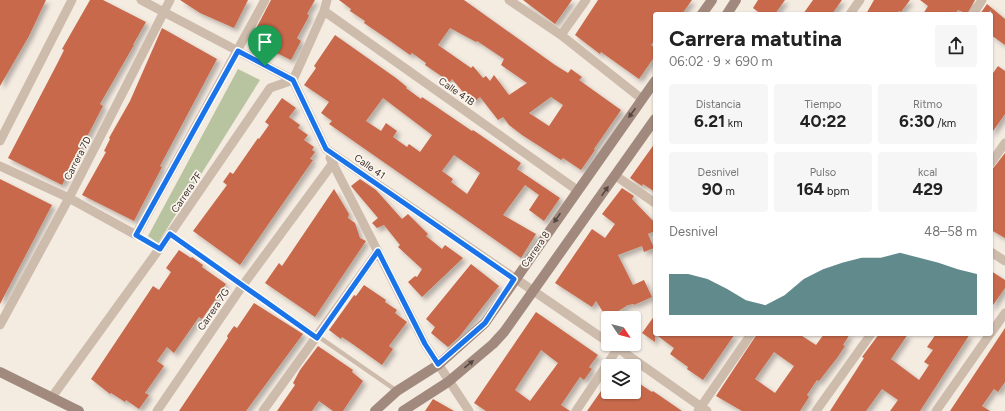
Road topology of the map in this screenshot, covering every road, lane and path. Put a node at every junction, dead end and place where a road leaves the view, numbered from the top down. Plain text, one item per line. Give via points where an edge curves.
1 (72, 0) edge
2 (141, 0) edge
3 (170, 0) edge
4 (265, 0) edge
5 (327, 0) edge
6 (508, 0) edge
7 (586, 0) edge
8 (712, 0) edge
9 (736, 0) edge
10 (860, 0) edge
11 (982, 0) edge
12 (324, 11) junction
13 (164, 12) junction
14 (703, 12) edge
15 (728, 12) edge
16 (851, 12) edge
17 (974, 12) edge
18 (561, 36) junction
19 (238, 51) junction
20 (293, 80) junction
21 (653, 84) edge
22 (642, 99) junction
23 (653, 122) edge
24 (0, 141) edge
25 (1005, 143) edge
26 (326, 149) junction
27 (993, 160) edge
28 (333, 163) junction
29 (0, 166) edge
30 (616, 176) junction
31 (577, 190) junction
32 (69, 198) junction
33 (653, 202) edge
34 (170, 234) junction
35 (136, 235) junction
36 (160, 249) junction
37 (378, 251) junction
38 (993, 253) edge
39 (1005, 261) edge
40 (514, 279) junction
41 (243, 285) junction
42 (535, 292) junction
43 (1005, 313) edge
44 (0, 325) edge
45 (993, 329) edge
46 (750, 336) edge
47 (869, 336) edge
48 (988, 336) edge
49 (601, 337) edge
50 (317, 338) junction
51 (612, 351) edge
52 (622, 351) edge
53 (438, 364) junction
54 (0, 372) edge
55 (448, 382) junction
56 (397, 391) junction
57 (52, 397) junction
58 (702, 410) edge
59 (79, 411) edge
60 (157, 411) edge
61 (263, 411) edge
62 (375, 411) edge
63 (404, 411) edge
64 (469, 411) edge
65 (576, 411) edge
66 (816, 411) edge
67 (936, 411) edge

1 - 24 street
2 - 13 street
3 - 13 street, Carrera 7D
4 - 19 street
5 - 12 street
6 - 18 street
7 - 18 street
8 - 14 street
9 - 15 street
10 - 16 street
11 - 17 street
12 - 20 street
12 - 31 street, Calle 41B
13 - 19 street
13 - 32 street, Carrera 7D
18 - 22 street
19 - 20 street
19 - 35 street
20 - 26 street, Calle 41
20 - 34 street, Carrera 7F via 270,88
21 - 22 street, Carrera 8
22 -> 31 street, Carrera 8
23 - 30 street
25 - 27 street
26 - 28 street
26 - 40 street, Calle 41
28 - 37 street
28 - 41 street, Carrera 7G
29 - 32 street
30 - 33 street
42 -> 30 street
31 -> 40 street, Carrera 8
32 - 35 street
32 - 44 street, Carrera 7D
34 - 36 street, Carrera 7F
34 - 41 lane
35 - 36 lane
36 - 57 street, Carrera 7F
37 - 50 street
37 - 53 street via 425,344
38 - 39 street
40 - 42 street, Calle 41
40 - 53 street, Carrera 8 via 485,323
41 - 50 lane
41 - 60 street, Carrera 7G
42 - 49 street, Calle 41
55 -> 42 street via 494,344
43 - 45 street
46 - 58 street
47 - 66 street
48 - 67 street
50 - 56 lane
50 - 61 street
51 - 65 street
52 - 58 street
53 - 55 street
53 - 56 street, Carrera 8
54 - 57 street
55 - 63 street
55 - 64 street
56 - 62 street, Carrera 8
57 - 59 street

